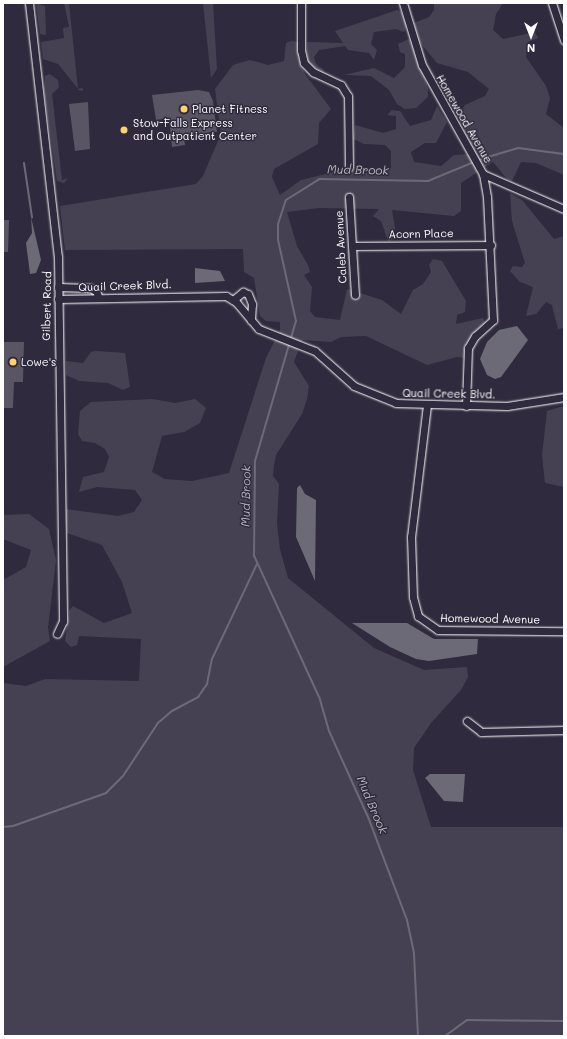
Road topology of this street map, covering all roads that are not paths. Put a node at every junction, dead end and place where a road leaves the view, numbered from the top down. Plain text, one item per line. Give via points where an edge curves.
1 (29, 3) edge
2 (301, 3) edge
3 (403, 3) edge
4 (552, 3) edge
5 (564, 40) edge
6 (349, 167) dead end
7 (482, 172) junction
8 (349, 197) dead end
9 (564, 209) edge
10 (491, 245) junction
11 (352, 246) junction
12 (58, 287) junction
13 (355, 295) dead end
14 (98, 296) junction
15 (58, 299) junction
16 (233, 300) junction
17 (251, 320) junction
18 (564, 398) edge
19 (427, 405) junction
20 (466, 406) junction
21 (564, 631) edge
22 (57, 634) dead end
23 (467, 721) dead end
24 (564, 730) edge

1 - 12 street, Gilbert Road via 57,241
2 - 6 street via 301,50 304,63 313,72 341,85 348,96
3 - 7 street, Homewood Avenue via 427,77
4 - 5 street
7 - 9 street
7 - 10 street, Homewood Avenue
8 - 11 street, Caleb Avenue
10 - 11 street, Acorn Place
10 - 20 street, Homewood Avenue via 493,320 475,336 468,348
11 - 13 street, Caleb Avenue
12 - 14 street via 90,288 96,291
12 - 15 street, Gilbert Road
14 - 15 street, Quail Creek Blvd. via 91,299
14 - 16 street, Quail Creek Blvd. via 226,296
15 - 22 street, Gilbert Road via 63,620
16 - 17 street
16 - 17 street via 243,292 248,294 252,304
17 - 19 street, Quail Creek Blvd. via 259,330 272,337 320,355 354,386 370,395 396,403
18 - 20 street, Quail Creek Blvd. via 507,406
19 - 20 street, Quail Creek Blvd.
19 - 21 street, Homewood Avenue via 411,537 413,597 418,616 438,630
23 - 24 street via 481,732

